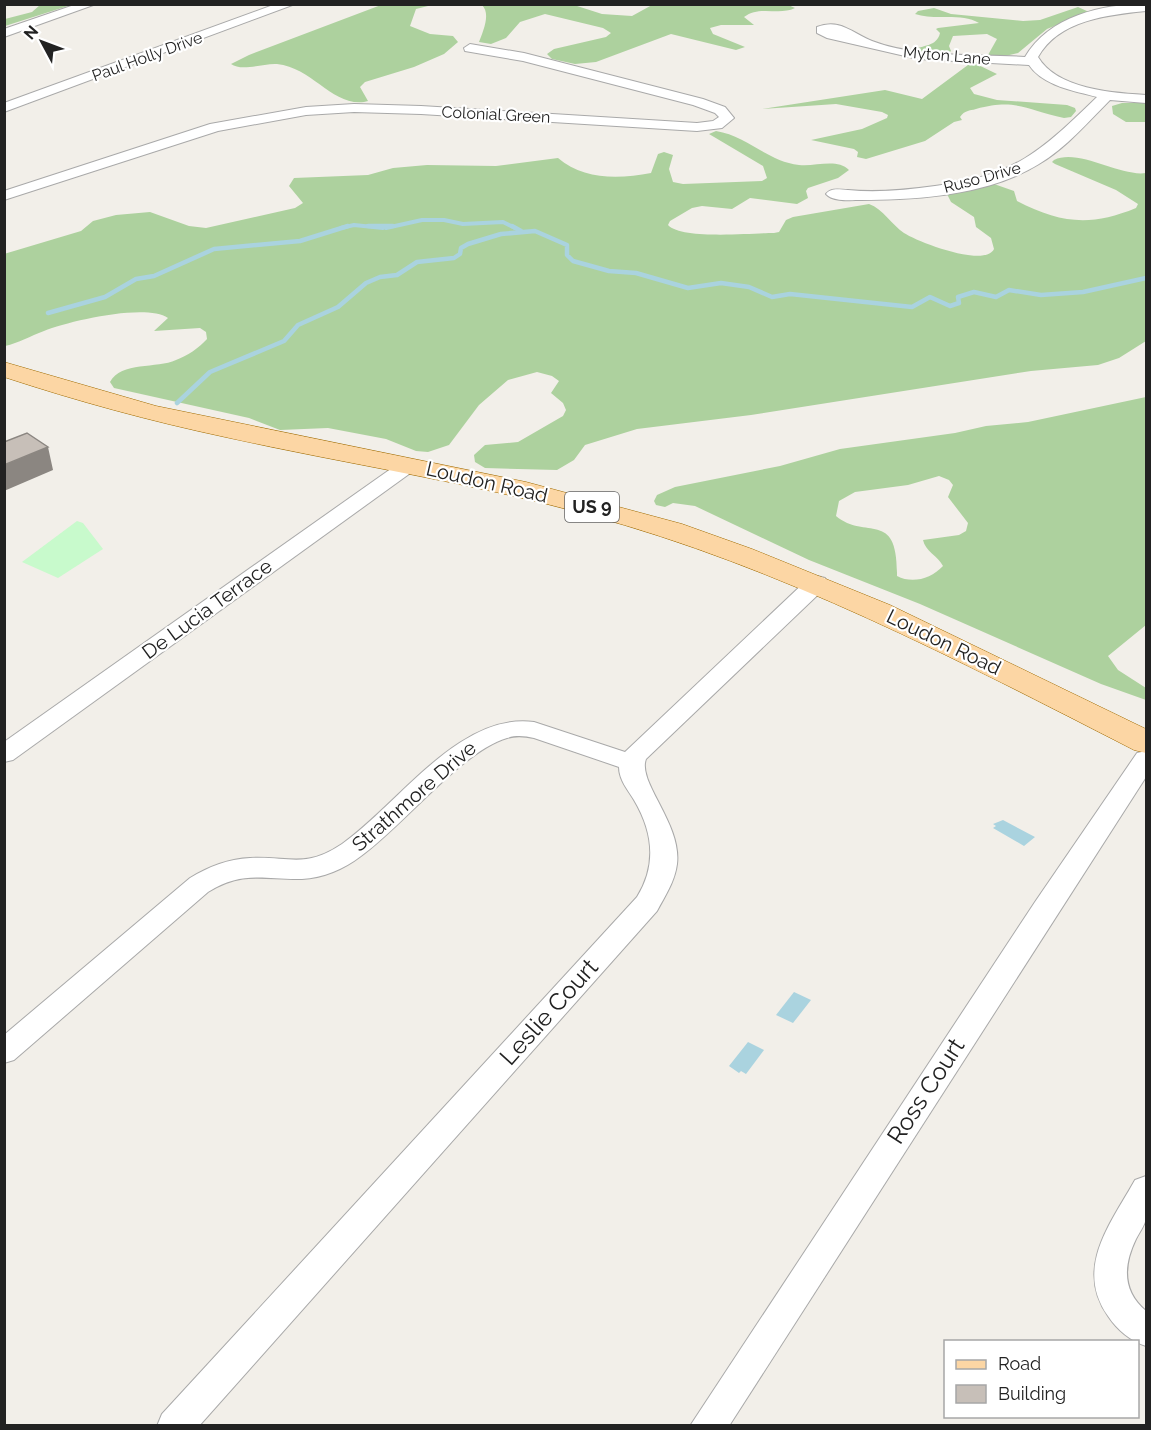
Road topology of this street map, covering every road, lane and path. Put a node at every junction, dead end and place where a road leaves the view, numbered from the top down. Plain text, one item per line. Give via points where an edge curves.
1 (90, 4) edge
2 (289, 4) edge
3 (1080, 4) edge
4 (1146, 7) edge
5 (1115, 10) junction
6 (4, 33) edge
7 (864, 41) dead end
8 (470, 48) dead end
9 (1032, 61) junction
10 (1105, 97) junction
11 (1146, 99) edge
12 (4, 108) edge
13 (834, 194) dead end
14 (4, 195) edge
15 (4, 369) edge
16 (409, 465) junction
17 (817, 583) junction
18 (1146, 742) edge
19 (4, 754) edge
20 (1146, 759) edge
21 (632, 762) junction
22 (4, 1052) edge
23 (1146, 1189) edge
24 (1146, 1331) edge
25 (175, 1425) edge
26 (708, 1425) edge

1 - 6 street
2 - 12 street, Paul Holly Drive
3 - 5 street
4 - 5 street
5 - 9 street via 1058,29 1036,48
7 - 9 street, Myton Lane via 918,55
8 - 14 street, Colonial Green via 524,57 698,102 720,110 727,117 717,125 697,127 422,110 306,111 215,127
9 - 10 street via 1058,79
10 - 11 street
10 - 13 street, Ruso Drive via 1039,158 1014,171 908,193
15 - 16 main road, Loudon Road / US 9 via 151,414
16 - 17 main road, Loudon Road / US 9 via 634,519
16 - 19 street, De Lucia Terrace
17 - 18 main road, Loudon Road / US 9
17 - 21 street via 647,742
20 - 26 street, Ross Court
21 - 22 street, Strathmore Drive via 529,729 506,729 483,736 372,835 333,862 294,871 245,867 199,885
21 - 25 street, Leslie Court via 631,772 657,821 665,850 661,881 647,904
23 - 24 street via 1108,1269 1113,1298

